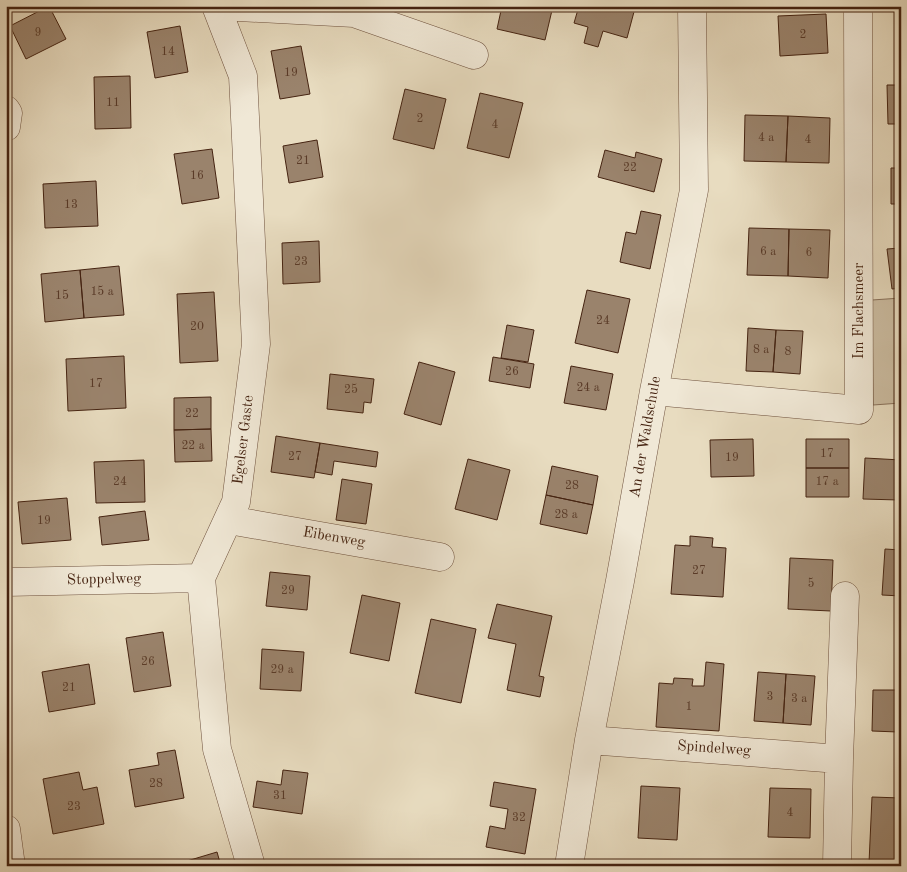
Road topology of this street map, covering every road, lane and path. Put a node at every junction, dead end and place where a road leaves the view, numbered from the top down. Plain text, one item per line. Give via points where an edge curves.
1 (216, 6) edge
2 (220, 6) edge
3 (692, 6) edge
4 (858, 6) edge
5 (474, 55) dead end
6 (6, 110) edge
7 (6, 126) edge
8 (654, 391) junction
9 (229, 520) junction
10 (440, 557) dead end
11 (201, 578) junction
12 (6, 582) edge
13 (844, 596) dead end
14 (589, 740) junction
15 (839, 759) junction
16 (6, 829) edge
17 (12, 866) edge
18 (251, 866) edge
19 (569, 866) edge
20 (837, 866) edge

1 - 9 street, Egelser Gaste via 243,76 256,344 236,502
2 - 5 street via 354,13
3 - 8 street, An der Waldschule via 694,190
4 - 8 street, Im Flachsmeer via 859,410
6 - 7 street
8 - 14 street, An der Waldschule
9 - 10 street, Eibenweg
9 - 11 street, Egelser Gaste
11 - 12 street, Stoppelweg
11 - 18 street via 217,749
13 - 15 street
14 - 15 street, Spindelweg
14 - 19 street, An der Waldschule
15 - 20 street
16 - 17 street

